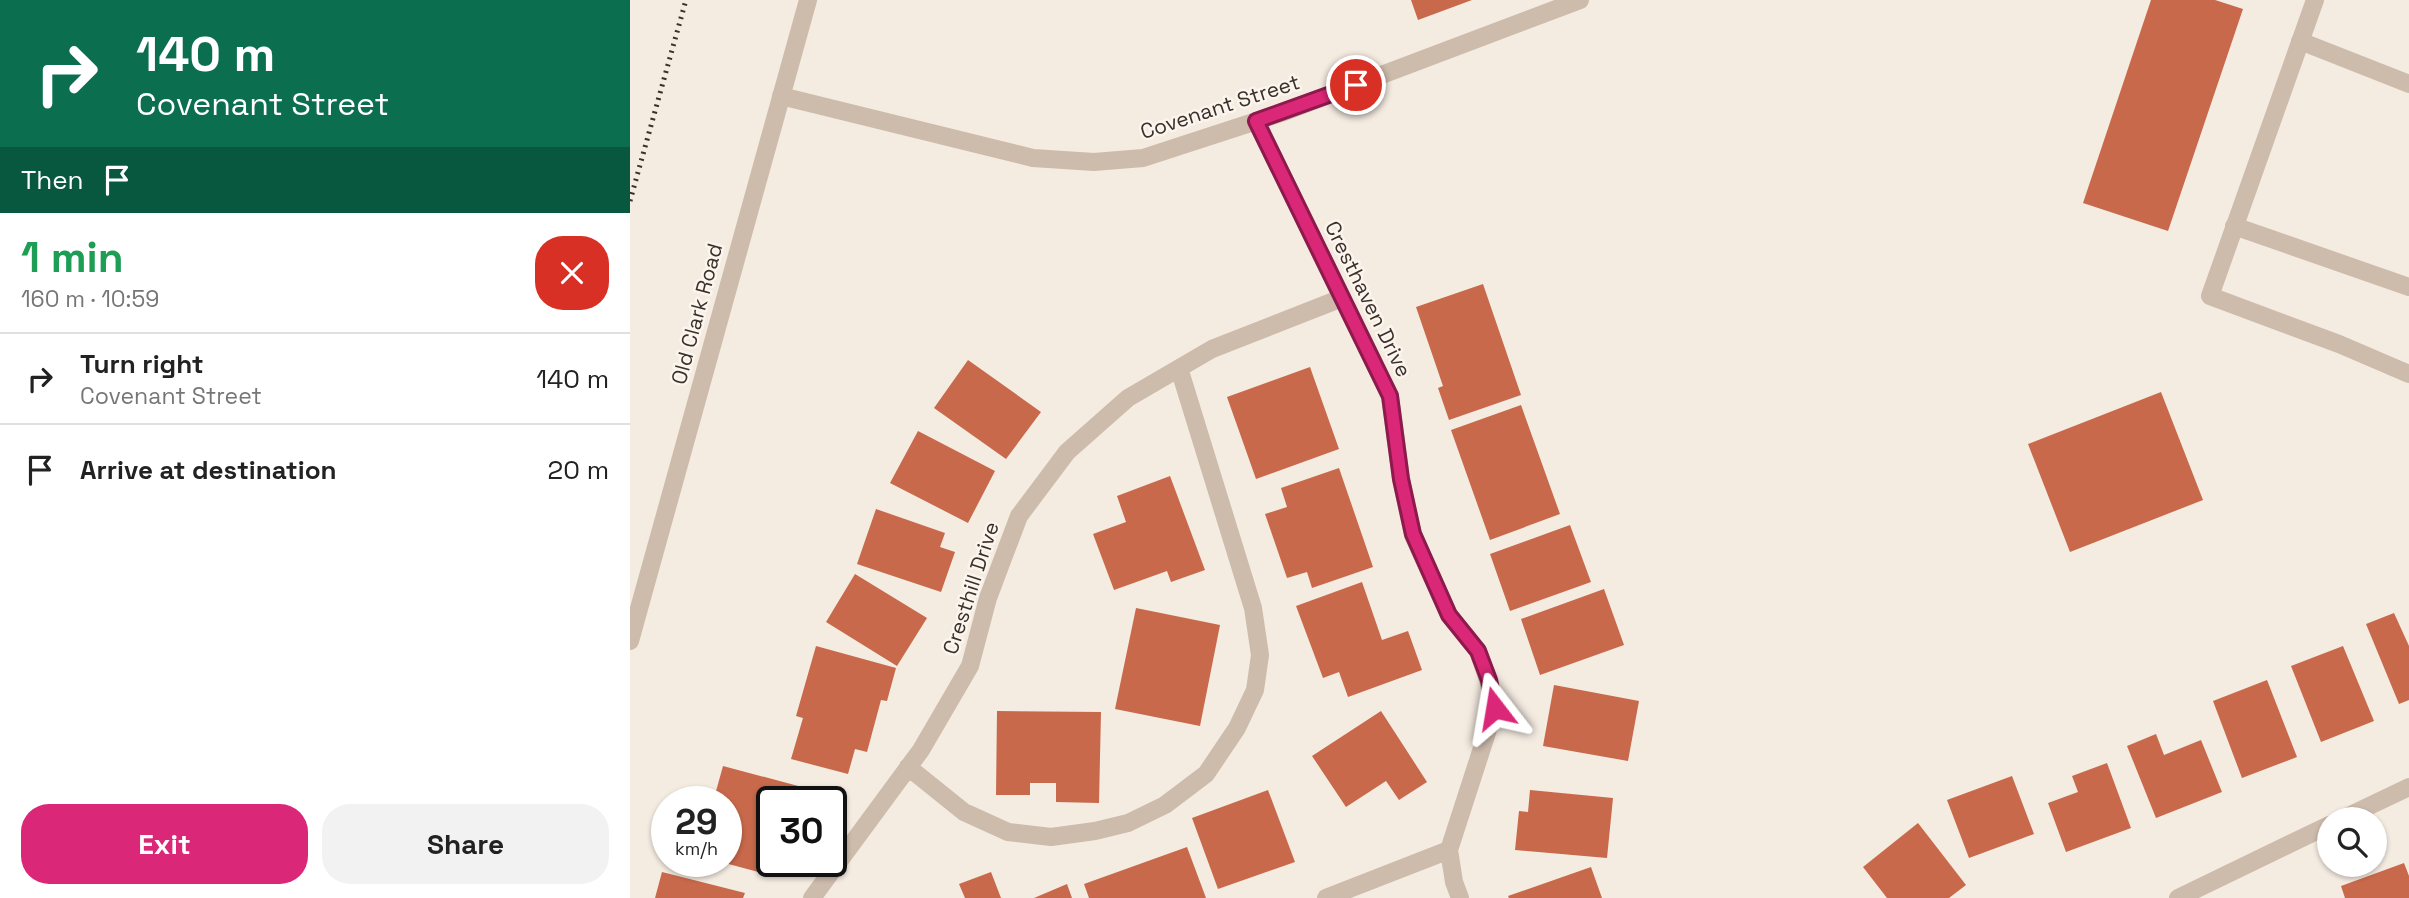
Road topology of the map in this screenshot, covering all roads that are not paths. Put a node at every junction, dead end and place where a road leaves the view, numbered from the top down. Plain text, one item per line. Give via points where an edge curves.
1 (808, 0) edge
2 (1580, 0) edge
3 (2315, 0) edge
4 (2300, 41) junction
5 (2409, 84) edge
6 (781, 96) junction
7 (1256, 121) junction
8 (2234, 226) junction
9 (2409, 287) edge
10 (1342, 298) junction
11 (1179, 368) junction
12 (2409, 374) edge
13 (630, 641) edge
14 (908, 767) junction
15 (2409, 787) edge
16 (2367, 807) edge
17 (2317, 831) edge
18 (1449, 850) junction
19 (812, 898) edge
20 (1326, 898) edge
21 (1460, 898) edge
22 (2178, 898) edge

1 - 6 street, Old Clark Road
2 - 7 street, Covenant Street
3 - 4 street
4 - 5 street
4 - 8 street
6 - 7 street, Covenant Street via 1033,158 1094,162 1143,158
6 - 13 street, Old Clark Road
7 - 10 street, Cresthaven Drive
8 - 9 street
8 - 12 street via 2210,296
10 - 11 street, Cresthill Drive via 1212,349
10 - 18 street, Cresthaven Drive via 1390,396 1413,534 1449,615 1478,651 1495,708
11 - 14 street, Cresthill Drive via 1128,398 1067,452 1019,516 988,598 970,666
11 - 14 street via 1253,608 1260,655 1255,690 1237,728 1206,774 1165,805 1128,823 1051,837 1008,832 964,812
14 - 19 street, Cresthill Drive
15 - 16 street
17 - 22 street
18 - 20 street
18 - 21 street, Cresthaven Drive

